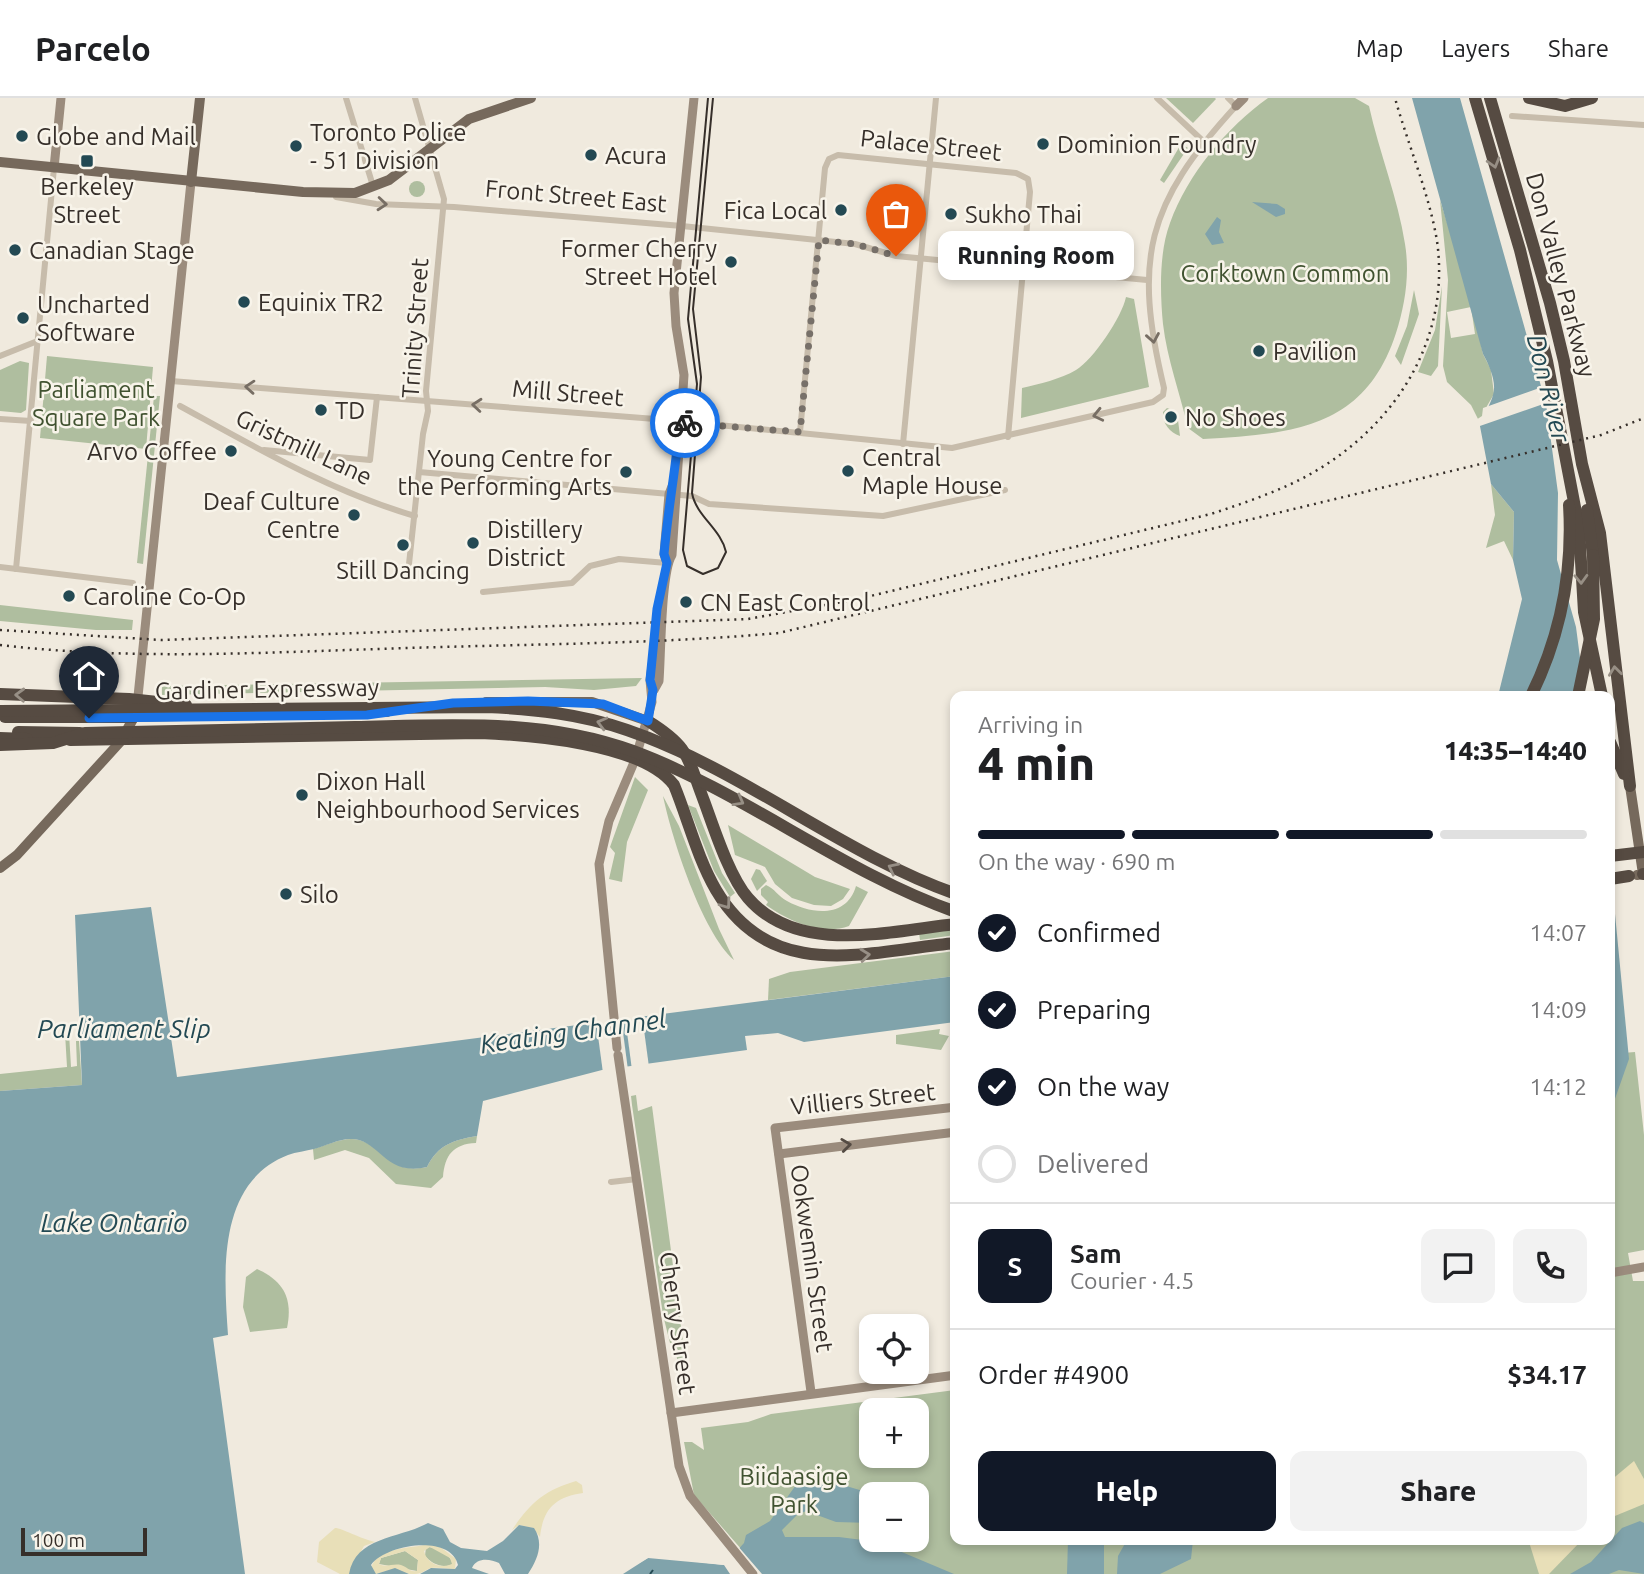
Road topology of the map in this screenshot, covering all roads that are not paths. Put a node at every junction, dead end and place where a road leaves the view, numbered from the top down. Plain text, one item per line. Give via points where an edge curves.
1 (61, 98) edge
2 (200, 98) edge
3 (346, 98) edge
4 (415, 98) edge
5 (531, 98) edge
6 (694, 98) edge
7 (936, 98) edge
8 (1157, 98) edge
9 (1228, 98) edge
10 (1244, 98) edge
11 (1475, 98) edge
12 (1490, 98) edge
13 (1529, 98) edge
14 (1592, 98) edge
15 (509, 101) edge
16 (1233, 109) junction
17 (1512, 116) dead end
18 (1644, 125) edge
19 (1203, 142) junction
20 (430, 148) junction
21 (0, 162) edge
22 (929, 164) junction
23 (54, 167) junction
24 (191, 182) junction
25 (373, 188) junction
26 (321, 194) junction
27 (444, 206) junction
28 (682, 226) junction
29 (819, 240) junction
30 (920, 259) junction
31 (1023, 268) junction
32 (1147, 280) junction
33 (36, 342) junction
34 (0, 356) edge
35 (171, 381) junction
36 (377, 397) junction
37 (425, 401) junction
38 (180, 407) dead end
39 (0, 419) edge
40 (31, 421) junction
41 (680, 422) junction
42 (800, 432) junction
43 (1008, 437) junction
44 (903, 444) junction
45 (259, 449) junction
46 (1567, 463) junction
47 (1582, 464) junction
48 (419, 472) junction
49 (1005, 490) dead end
50 (674, 494) junction
51 (415, 516) junction
52 (667, 563) junction
53 (409, 564) dead end
54 (0, 567) edge
55 (16, 569) junction
56 (133, 583) dead end
57 (483, 592) dead end
58 (1533, 691) edge
59 (1579, 691) edge
60 (1601, 691) edge
61 (0, 694) edge
62 (210, 710) junction
63 (0, 711) edge
64 (0, 717) edge
65 (134, 717) junction
66 (648, 721) junction
67 (0, 731) edge
68 (85, 733) junction
69 (0, 738) edge
70 (121, 741) junction
71 (0, 745) edge
72 (1615, 753) edge
73 (635, 760) junction
74 (1630, 786) junction
75 (1642, 852) edge
76 (1615, 855) edge
77 (0, 868) edge
78 (1644, 874) edge
79 (1629, 876) joint
80 (1615, 877) edge
81 (1644, 881) edge
82 (950, 891) edge
83 (950, 909) edge
84 (950, 925) edge
85 (863, 934) junction
86 (950, 944) edge
87 (910, 948) junction
88 (950, 1108) edge
89 (775, 1128) joint
90 (950, 1133) edge
91 (779, 1154) junction
92 (637, 1179) junction
93 (611, 1182) dead end
94 (1644, 1267) edge
95 (1615, 1272) edge
96 (950, 1376) edge
97 (811, 1392) junction
98 (671, 1413) junction
99 (753, 1574) edge

1 - 23 street
2 - 24 main road
3 - 25 street
4 - 20 street, Trinity Street
5 - 15 main road
6 - 28 street, Cherry Street
7 - 22 street
8 - 19 street
9 - 16 street
10 - 16 street
11 -> 46 highway, Don Valley Parkway via 1539,322
12 - 47 highway, Don Valley Parkway via 1550,303
13 - 14 highway via 1565,106
15 - 20 main road via 469,119
16 - 19 street
17 - 18 street
19 - 32 street via 1166,200
20 - 25 main road
20 - 27 street, Trinity Street
21 - 23 main road, Front Street East
22 - 29 street, Palace Street via 838,155 829,159
22 - 30 street
22 - 31 street, Palace Street via 1016,173 1028,179
23 - 24 main road, Front Street East
23 - 33 street
24 - 26 main road, Front Street East
24 - 35 street
25 - 26 main road
26 -> 27 street, Front Street East via 376,204
27 - 28 street, Front Street East
27 - 37 street, Trinity Street
28 - 29 street, Front Street East
28 - 41 street, Cherry Street via 674,293 684,375
29 - 30 street, Front Street East
29 - 42 street
30 - 31 street, Front Street East
30 - 44 street
31 - 32 street, Front Street East
31 - 43 street
32 -> 43 street, Mill Street via 1163,395 1153,402
33 - 34 street
33 - 40 street
36 -> 35 street, Mill Street
35 - 65 street
36 - 37 street, Mill Street
36 - 45 street via 370,460
41 -> 37 street, Mill Street
37 - 48 street, Trinity Street via 428,414
38 - 45 street, Gristmill Lane
39 - 40 street
40 - 55 street
41 - 42 street, Mill Street
41 - 50 street, Cherry Street
42 - 44 street, Mill Street
43 - 44 street, Mill Street via 958,448
45 - 51 street, Gristmill Lane via 284,464
46 - 58 highway via 1569,563 1560,614
46 -> 60 highway via 1580,528 1584,612
47 - 59 highway, bridge via 1593,555 1594,619
74 -> 47 highway via 1600,533
48 - 50 street
48 - 51 street, Trinity Street
49 - 50 street via 883,516 709,504
50 - 52 street, Cherry Street via 664,554
51 - 53 street, Trinity Street
52 - 57 street via 619,559 590,566 572,583
52 - 66 street, Cherry Street via 657,609
54 - 55 street
55 - 56 street
62 -> 61 highway, bridge via 169,702
62 - 63 highway, Gardiner Expressway, bridge
82 -> 62 highway, Gardiner Expressway, bridge via 883,863 691,757 594,720 545,710 486,707
64 - 65 highway
65 - 66 main road via 367,715 453,703 541,701 603,704
65 - 70 main road
66 - 73 street, Cherry Street
66 - 85 highway via 683,746 748,898 767,914 802,930
67 - 68 highway, Gardiner Expressway
68 - 71 highway, bridge via 53,743
68 -> 83 highway, Gardiner Expressway, bridge via 468,725 567,733 632,751 691,776 877,877
69 - 70 highway
70 - 73 highway via 480,733 541,736
70 - 77 main road
72 - 74 highway
73 -> 87 highway via 667,776 674,785 717,891 753,932 787,949 819,957
73 - 92 street, Cherry Street via 609,821 599,864 613,1015
74 - 75 main road
75 - 76 highway
75 - 78 main road
78 - 79 main road
78 - 81 street
79 - 80 highway
84 - 85 highway
85 - 87 highway
86 - 87 highway
88 - 89 street, Villiers Street
89 - 91 street, Ookwemin Street
91 -> 90 street, Villiers Street
91 - 97 street, Ookwemin Street
92 - 93 street
92 - 98 street, Cherry Street
94 - 95 street
96 - 97 street
97 - 98 street
98 - 99 street, Cherry Street via 690,1496

